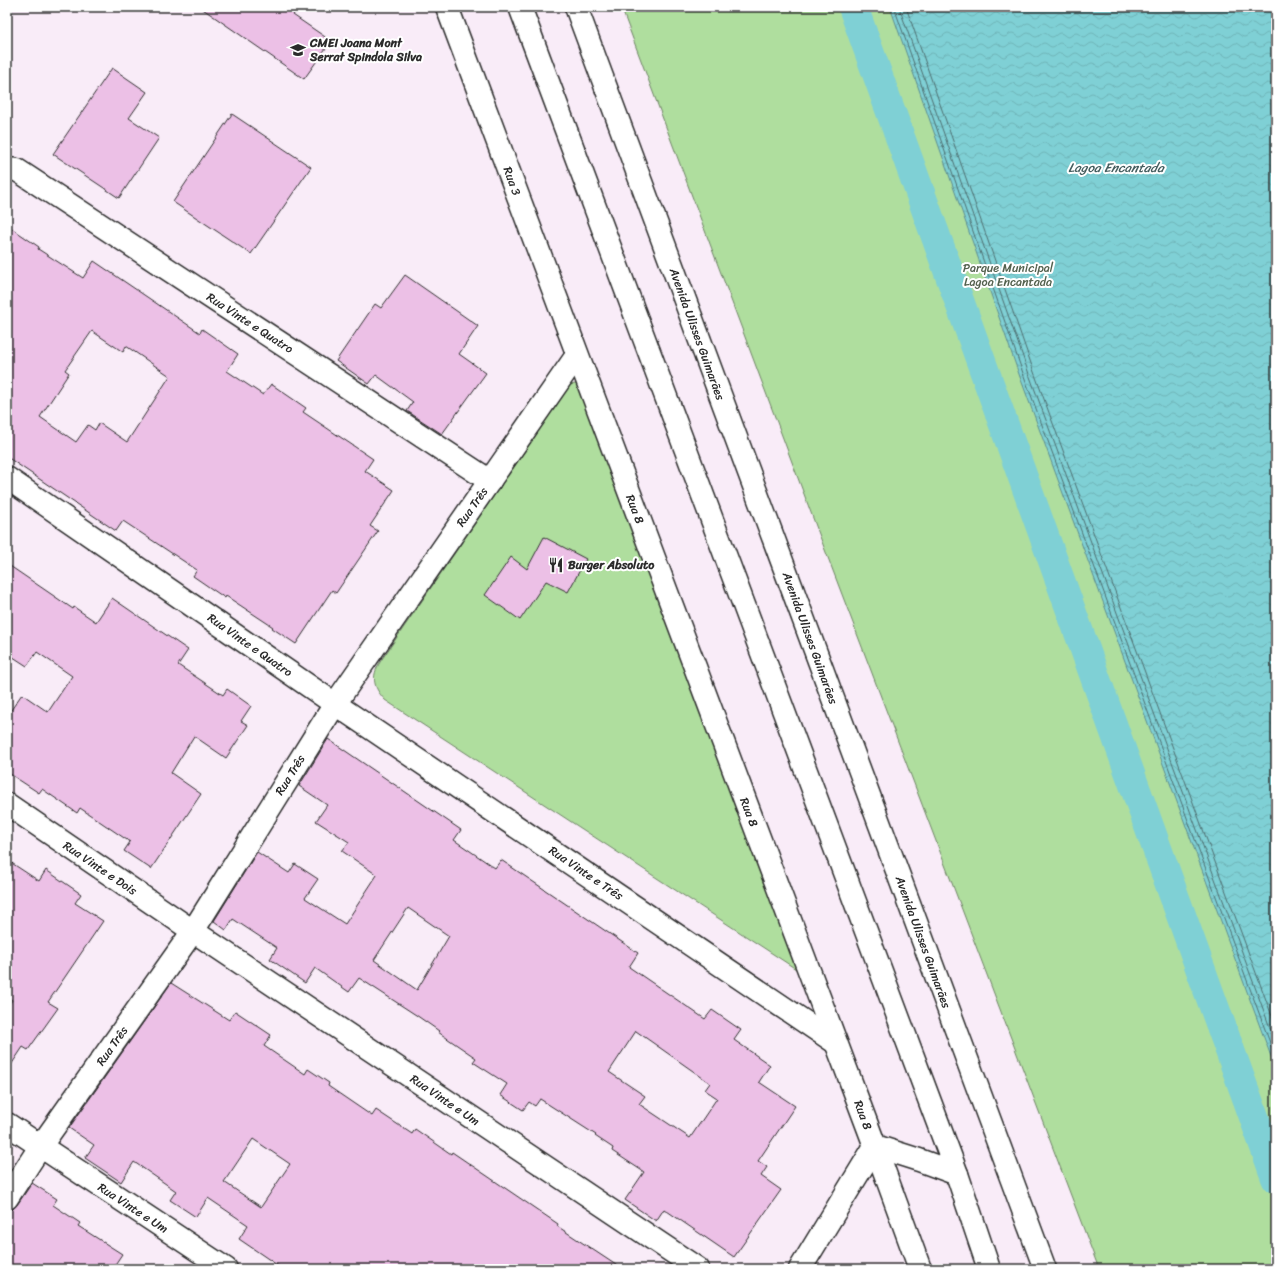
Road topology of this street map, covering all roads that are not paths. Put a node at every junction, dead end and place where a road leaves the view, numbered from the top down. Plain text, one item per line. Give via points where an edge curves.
1 (446, 7) edge
2 (520, 7) edge
3 (576, 7) edge
4 (7, 169) edge
5 (577, 355) junction
6 (7, 478) edge
7 (490, 481) junction
8 (335, 704) junction
9 (7, 804) edge
10 (193, 931) junction
11 (836, 1043) junction
12 (7, 1124) edge
13 (875, 1146) junction
14 (40, 1147) junction
15 (957, 1174) junction
16 (7, 1198) edge
17 (226, 1269) edge
18 (698, 1269) edge
19 (800, 1269) edge
20 (920, 1269) edge
21 (988, 1269) edge
22 (1045, 1269) edge

1 - 5 main road, Rua 3
2 - 15 main road
3 - 22 main road, Avenida Ulisses Guimarães
4 - 7 main road, Rua Vinte e Quatro via 17,170
5 - 7 main road, Rua Três
5 - 11 main road, Rua 8
6 - 8 main road, Rua Vinte e Quatro
7 - 8 main road, Rua Três
8 - 10 main road, Rua Três
8 - 11 main road, Rua Vinte e Três
9 - 10 main road, Rua Vinte e Dois
10 - 14 main road, Rua Três
10 - 18 main road, Rua Vinte e Um
11 - 13 main road, Rua 8
12 - 14 main road
13 - 15 main road
13 - 19 main road
13 - 20 main road, Rua 8
14 - 16 main road, Rua Três
14 - 17 main road, Rua Vinte e Um
15 - 21 main road

